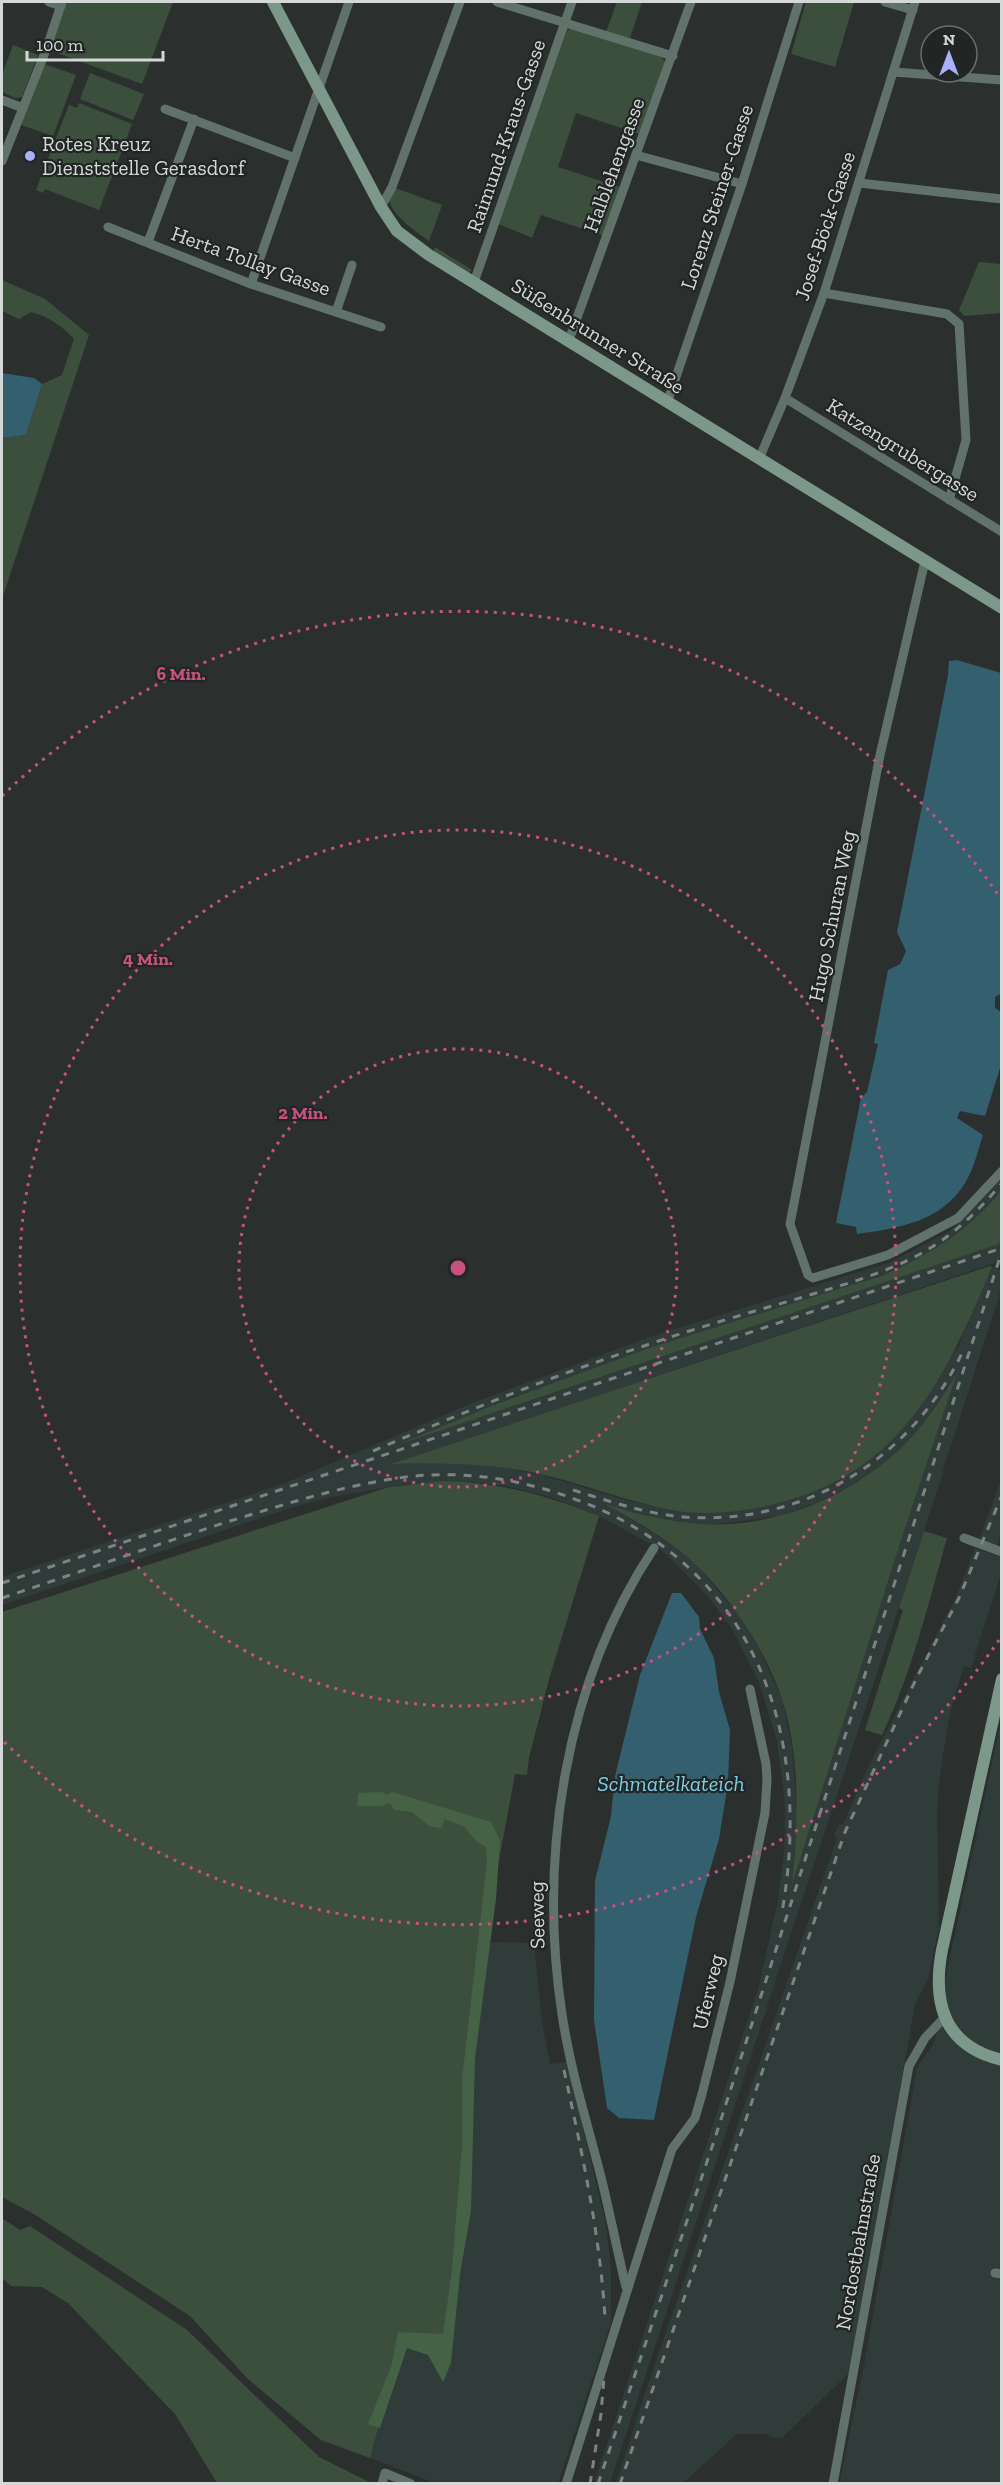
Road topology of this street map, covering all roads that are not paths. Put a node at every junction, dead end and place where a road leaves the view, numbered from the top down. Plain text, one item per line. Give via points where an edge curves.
1 (49, 2) edge
2 (273, 2) edge
3 (349, 2) edge
4 (460, 2) edge
5 (496, 2) edge
6 (572, 2) edge
7 (691, 2) edge
8 (799, 2) edge
9 (885, 2) edge
10 (61, 4) edge
11 (914, 6) edge
12 (564, 22) junction
13 (673, 56) junction
14 (893, 72) junction
15 (1002, 80) edge
16 (319, 90) junction
17 (2, 100) edge
18 (22, 108) junction
19 (165, 109) dead end
20 (194, 119) junction
21 (636, 155) junction
22 (295, 158) junction
23 (2, 161) edge
24 (859, 183) junction
25 (742, 184) junction
26 (1002, 199) edge
27 (381, 207) junction
28 (108, 228) dead end
29 (148, 242) junction
30 (352, 266) dead end
31 (474, 282) junction
32 (251, 284) junction
33 (824, 293) junction
34 (336, 312) junction
35 (381, 327) dead end
36 (569, 340) junction
37 (785, 398) junction
38 (667, 403) junction
39 (759, 459) junction
40 (949, 500) junction
41 (1002, 532) edge
42 (925, 561) junction
43 (1002, 609) edge
44 (1002, 1171) edge
45 (964, 1538) dead end
46 (654, 1548) dead end
47 (1002, 1552) edge
48 (1002, 1679) edge
49 (750, 1689) dead end
50 (948, 2023) junction
51 (1002, 2060) edge
52 (627, 2291) junction
53 (382, 2484) edge
54 (411, 2484) edge
55 (566, 2484) edge
56 (833, 2484) edge

1 - 10 street
2 - 16 street, Süßenbrunner Straße
3 - 16 street
4 - 27 street via 392,187
5 - 12 street
6 - 12 street, Raimund-Kraus-Gasse
7 - 13 street, Halblehengasse
8 - 25 street, Lorenz Steiner-Gasse
9 - 11 street
10 - 18 street
11 - 14 street, Josef-Böck-Gasse
12 - 13 street
12 - 31 street, Raimund-Kraus-Gasse
13 - 21 street, Halblehengasse
14 - 15 street
14 - 24 street, Josef-Böck-Gasse
16 - 22 street
16 - 27 street, Süßenbrunner Straße
17 - 18 street
18 - 23 street
19 - 20 street
20 - 22 street
20 - 29 street
21 - 25 street
21 - 36 street, Halblehengasse
22 - 32 street
24 - 26 street
24 - 33 street, Josef-Böck-Gasse
25 - 38 street, Lorenz Steiner-Gasse
27 - 31 street, Süßenbrunner Straße via 398,231
28 - 29 street, Herta Tollay Gasse
29 - 32 street, Herta Tollay Gasse
30 - 34 street
31 - 36 street, Süßenbrunner Straße
32 - 34 street, Herta Tollay Gasse
33 - 37 street, Josef-Böck-Gasse
33 - 40 street via 947,314 959,324 966,440
34 - 35 street, Herta Tollay Gasse
36 - 38 street, Süßenbrunner Straße
37 - 39 street, Josef-Böck-Gasse
37 - 40 street, Katzengrubergasse
38 - 39 street, Süßenbrunner Straße
39 - 42 street, Süßenbrunner Straße
40 - 41 street, Katzengrubergasse
42 - 43 street, Süßenbrunner Straße
42 - 44 street, Hugo Schuran Weg via 880,755 790,1224 808,1275 813,1278 888,1255 958,1218
45 - 47 street
46 - 52 street, Seeweg via 615,1617 583,1701 566,1770 554,1886 554,1942 562,2013
48 - 50 street via 938,1968 937,1990
49 - 52 street, Uferweg via 767,1779 760,1841 696,2118 672,2149
50 - 51 street via 976,2050
50 - 56 street, Nordostbahnstraße via 925,2038 909,2066
52 - 55 street, Uferweg
53 - 54 street via 385,2473

